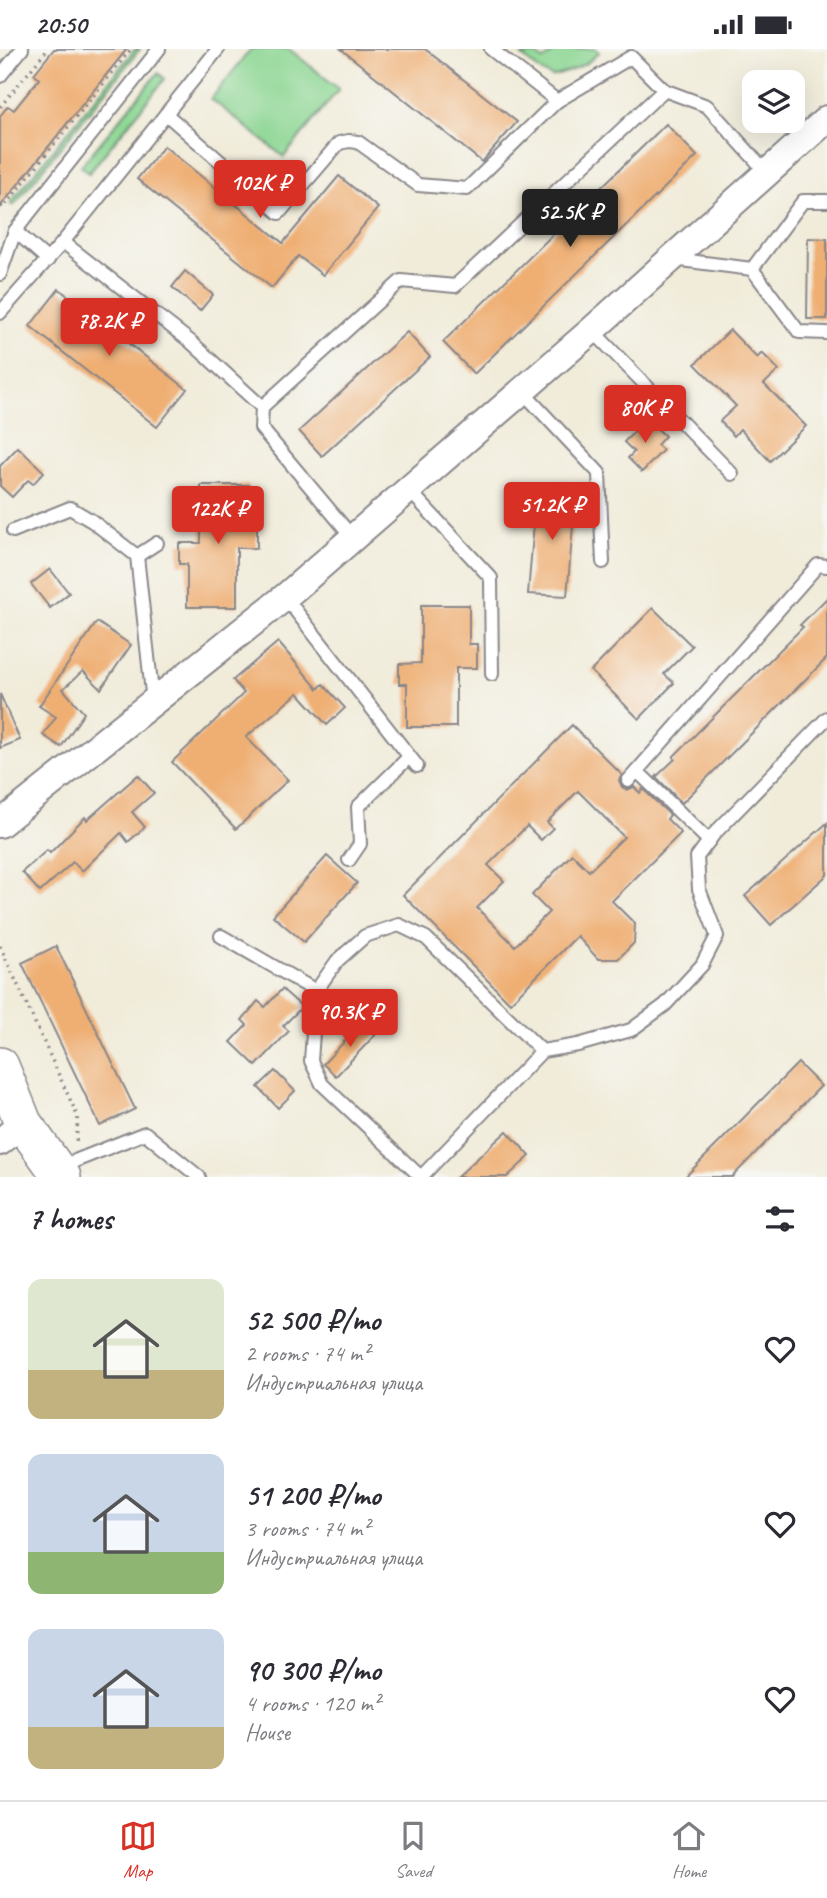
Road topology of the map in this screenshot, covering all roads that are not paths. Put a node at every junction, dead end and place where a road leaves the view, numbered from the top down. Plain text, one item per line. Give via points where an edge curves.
1 (22, 49) edge
2 (159, 49) edge
3 (218, 49) edge
4 (491, 49) edge
5 (627, 53) edge
6 (0, 76) edge
7 (664, 90) junction
8 (557, 101) junction
9 (166, 114) junction
10 (827, 119) edge
11 (768, 174) junction
12 (827, 201) edge
13 (15, 231) junction
14 (62, 243) junction
15 (673, 259) junction
16 (48, 260) junction
17 (752, 269) junction
18 (0, 274) edge
19 (0, 313) edge
20 (592, 330) junction
21 (827, 333) edge
22 (522, 391) junction
23 (262, 407) junction
24 (732, 474) dead end
25 (409, 490) junction
26 (13, 531) dead end
27 (353, 538) junction
28 (158, 543) dead end
29 (137, 556) junction
30 (603, 562) dead end
31 (827, 566) edge
32 (285, 597) junction
33 (492, 674) dead end
34 (153, 702) junction
35 (827, 718) edge
36 (0, 824) edge
37 (709, 841) junction
38 (349, 860) dead end
39 (221, 936) dead end
40 (316, 991) junction
41 (542, 1051) junction
42 (0, 1066) edge
43 (12, 1132) edge
44 (67, 1168) edge
45 (199, 1177) edge
46 (421, 1177) edge

1 - 6 lane
2 - 13 lane
3 - 9 lane
4 - 8 lane
5 - 7 lane
5 - 8 lane
7 - 11 lane via 707,106
7 - 23 lane via 455,286 401,281
8 - 9 lane via 467,189 418,184 358,142 349,141 339,143 279,213
9 - 14 lane
10 - 11 street
11 - 15 street
12 - 17 lane via 803,201
13 - 16 lane
13 - 18 lane
14 - 16 lane
14 - 23 lane via 191,342
15 - 17 lane
15 - 20 street
16 - 19 lane
17 - 21 lane via 799,332
20 - 22 street
20 - 24 lane
22 - 25 street
22 - 30 lane via 599,473
23 - 27 lane via 261,428
25 - 27 street
25 - 33 lane via 491,578
26 - 29 lane via 70,508
27 - 32 street
28 - 29 lane
29 - 34 lane
31 - 37 lane via 818,565 633,776
32 - 34 street
32 - 38 lane via 413,761 358,807 360,844
34 - 36 street
35 - 37 lane
37 - 41 lane via 697,857 699,889 717,936 702,965 665,1005 631,1030
39 - 40 lane
40 - 41 lane via 337,961 365,936 400,925 426,938
40 - 46 lane via 312,1061 323,1084
41 - 46 lane
42 - 43 main road
43 - 44 main road
44 - 45 lane via 145,1133

